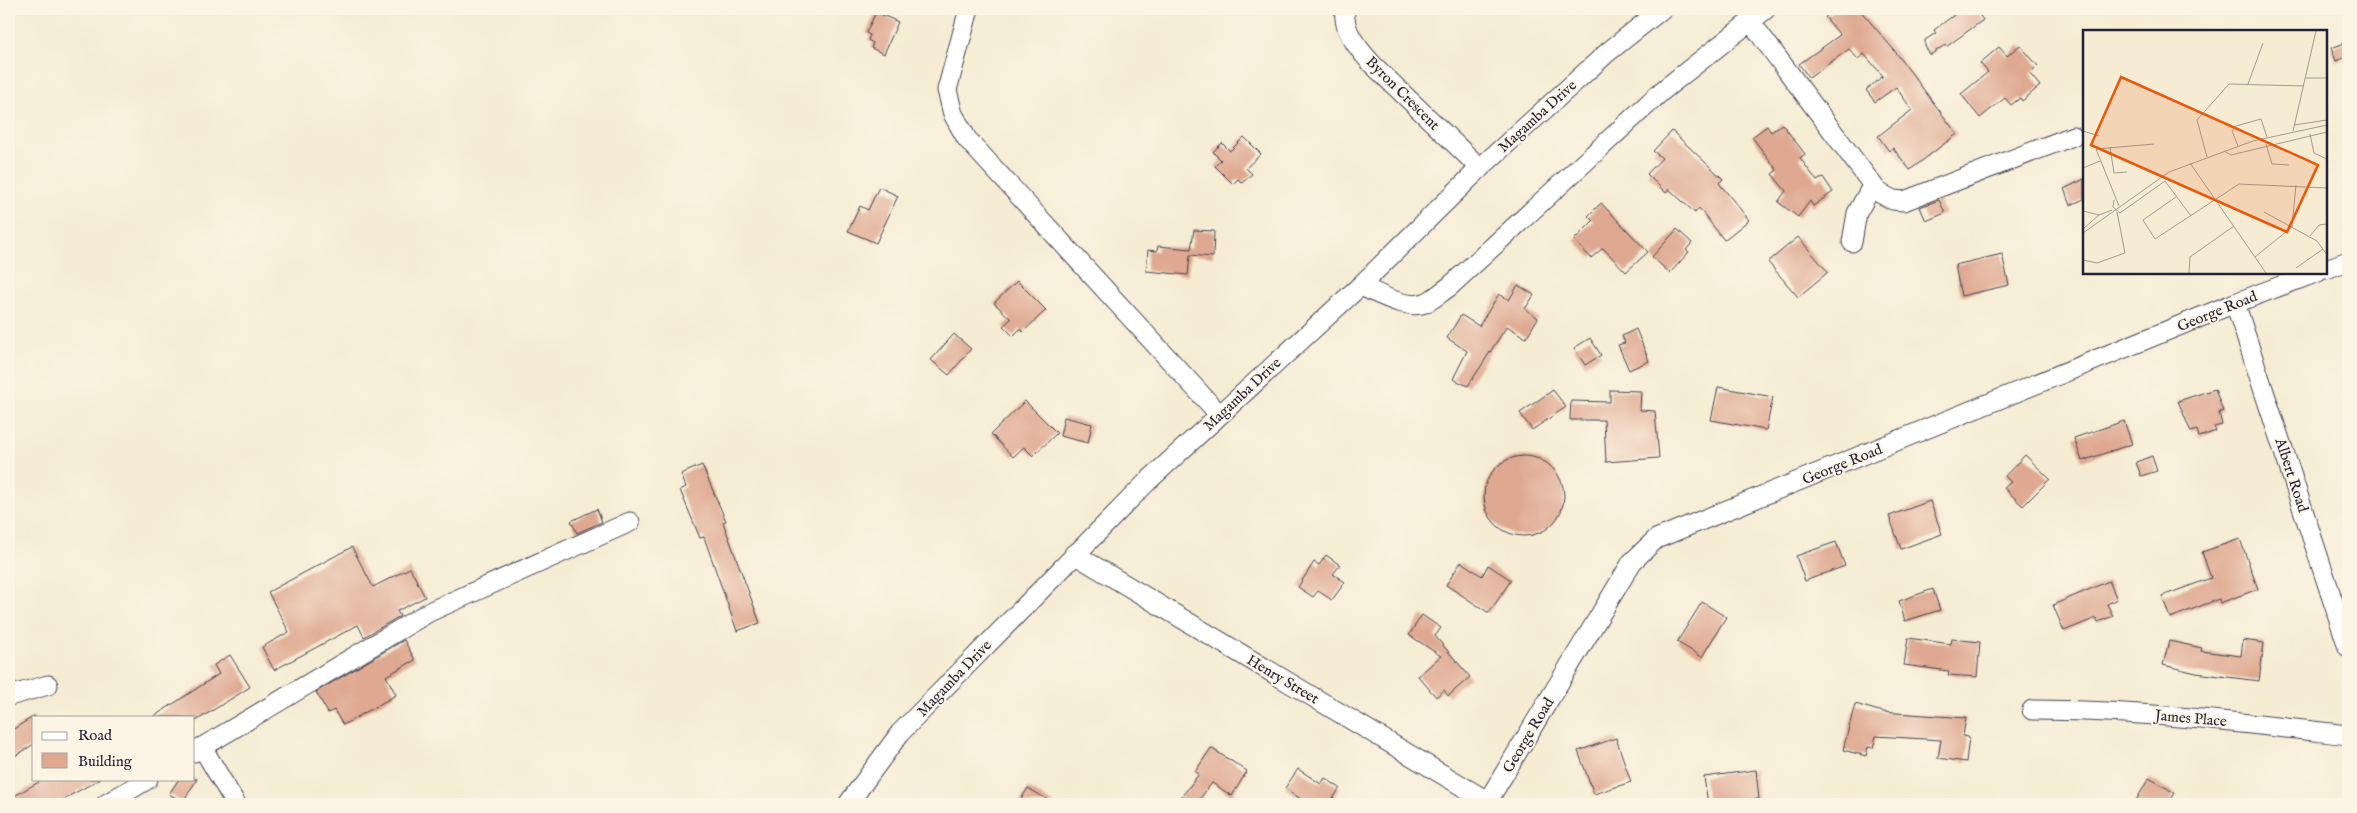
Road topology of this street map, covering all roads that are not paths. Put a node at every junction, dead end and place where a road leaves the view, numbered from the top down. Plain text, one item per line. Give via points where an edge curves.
1 (969, 9) edge
2 (1345, 9) edge
3 (1662, 9) edge
4 (1766, 9) edge
5 (1750, 21) junction
6 (2074, 136) dead end
7 (1480, 168) junction
8 (1872, 186) junction
9 (1852, 242) dead end
10 (2348, 261) edge
11 (2327, 270) edge
12 (2313, 274) edge
13 (1360, 286) junction
14 (2235, 303) junction
15 (1219, 414) junction
16 (630, 522) dead end
17 (1074, 554) junction
18 (2348, 648) edge
19 (48, 685) dead end
20 (9, 696) edge
21 (2032, 710) dead end
22 (2348, 735) edge
23 (198, 750) edge
24 (146, 780) edge
25 (1489, 803) edge
26 (106, 804) edge
27 (236, 804) edge
28 (848, 804) edge

1 - 15 street via 947,90 953,114 968,139
2 - 7 street, Byron Crescent via 1347,28 1356,46
3 - 7 street, Magamba Drive via 1608,52
4 - 5 street
5 - 8 street
5 - 13 street via 1662,91 1449,287 1427,302 1407,304
6 - 8 street via 1904,201 1884,197
7 - 13 street, Magamba Drive
8 - 9 street via 1857,213
10 - 11 street
12 - 14 street, George Road
13 - 15 street, Magamba Drive
14 - 18 street, Albert Road
14 - 25 street, George Road via 1656,539 1632,562
15 - 17 street, Magamba Drive
16 - 23 street via 429,612
17 - 25 street, Henry Street
17 - 28 street, Magamba Drive via 900,733
19 - 20 street
21 - 22 street, James Place via 2098,710 2201,718
23 - 27 street
24 - 26 street

